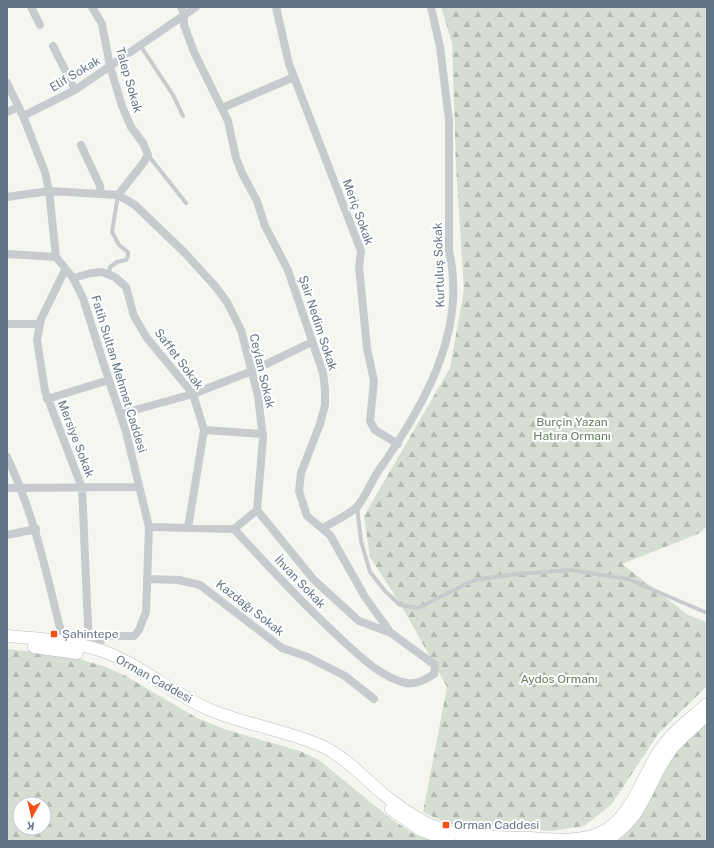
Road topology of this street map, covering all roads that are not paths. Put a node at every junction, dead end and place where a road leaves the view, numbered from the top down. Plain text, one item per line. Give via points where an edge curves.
1 (30, 7) edge
2 (92, 7) edge
3 (196, 7) edge
4 (276, 7) edge
5 (431, 7) edge
6 (182, 10) edge
7 (40, 25) dead end
8 (140, 44) junction
9 (53, 46) dead end
10 (110, 66) junction
11 (294, 77) junction
12 (7, 83) edge
13 (75, 90) junction
14 (19, 108) junction
15 (222, 108) junction
16 (7, 112) edge
17 (23, 116) junction
18 (183, 116) dead end
19 (81, 145) dead end
20 (148, 155) junction
21 (49, 191) junction
22 (101, 193) junction
23 (118, 195) junction
24 (8, 198) edge
25 (186, 203) dead end
26 (7, 254) edge
27 (56, 257) junction
28 (65, 270) junction
29 (109, 274) junction
30 (73, 278) junction
31 (7, 324) edge
32 (40, 324) junction
33 (312, 342) junction
34 (252, 371) junction
35 (109, 380) junction
36 (193, 394) junction
37 (47, 399) junction
38 (120, 414) junction
39 (204, 430) junction
40 (262, 434) junction
41 (398, 444) junction
42 (7, 457) edge
43 (138, 487) junction
44 (7, 488) edge
45 (22, 488) junction
46 (82, 488) junction
47 (357, 507) junction
48 (257, 510) junction
49 (149, 528) junction
50 (188, 528) junction
51 (323, 528) junction
52 (36, 529) junction
53 (234, 529) junction
54 (7, 535) edge
55 (147, 579) junction
56 (707, 613) edge
57 (391, 634) junction
58 (7, 636) edge
59 (7, 644) edge
60 (60, 645) junction
61 (89, 651) junction
62 (425, 680) joint
63 (374, 699) dead end
64 (707, 704) edge
65 (707, 715) edge
66 (449, 841) edge
67 (605, 841) edge

1 - 7 street
2 - 10 street, Talep Sokak via 102,24
3 - 6 street, Elif Sokak
4 - 11 street, Meriç Sokak
5 - 41 street, Kurtuluş Sokak via 440,47 449,120 449,251 455,298 442,358
6 - 8 street, Elif Sokak
6 - 15 street, Şair Nedim Sokak via 184,25 194,52
8 - 10 street, Elif Sokak
8 - 18 lane via 173,95
9 - 13 street
10 - 13 street, Elif Sokak
10 - 20 street, Talep Sokak via 127,118 143,142
11 - 15 street
11 - 41 street, Meriç Sokak via 361,251 359,267 367,348 374,381 371,425
12 - 14 street, Fatih Sultan Mehmet Caddesi
13 - 17 street, Elif Sokak
14 - 16 street
14 - 17 street, Fatih Sultan Mehmet Caddesi
15 - 33 street, Şair Nedim Sokak via 228,121 236,158 257,201 265,226 288,270
17 - 21 street, Fatih Sultan Mehmet Caddesi via 45,172
19 - 22 street
20 - 23 street
20 - 25 lane
21 - 22 street, Ceylan Sokak
21 - 24 street, Ceylan Sokak
21 - 27 street, Fatih Sultan Mehmet Caddesi
22 - 23 street, Ceylan Sokak
23 - 29 lane via 112,232 119,245 128,252 128,256 126,260 110,267
23 - 34 street, Ceylan Sokak via 135,205 215,286 241,330
26 - 27 street
27 - 28 street, Fatih Sultan Mehmet Caddesi
28 - 30 street, Fatih Sultan Mehmet Caddesi
28 - 32 street, Mersiye Sokak
29 - 30 street via 91,272
29 - 36 street, Saffet Sokak via 126,287 134,316 147,338
30 - 35 street, Fatih Sultan Mehmet Caddesi via 84,298
31 - 32 street
32 - 37 street, Mersiye Sokak via 37,340
33 - 34 street
33 - 51 street, Şair Nedim Sokak via 323,373 325,405 303,466 299,491 307,516
34 - 36 street
34 - 40 street, Ceylan Sokak via 258,396
35 - 37 street
35 - 38 street, Fatih Sultan Mehmet Caddesi
36 - 38 street
36 - 39 street, Saffet Sokak
37 - 46 street, Mersiye Sokak
38 - 43 street, Fatih Sultan Mehmet Caddesi
39 - 40 street
39 - 50 street, Saffet Sokak
40 - 48 street, Ceylan Sokak
41 - 47 street, Kurtuluş Sokak
42 - 45 street
43 - 46 street
43 - 49 street, Fatih Sultan Mehmet Caddesi
44 - 45 street
45 - 46 street
45 - 52 street
46 - 61 street, Mersiye Sokak
47 - 51 street, Kurtuluş Sokak
47 - 56 lane via 361,541 370,572 400,605 418,608 474,580 571,570 628,579
48 - 53 street
48 - 57 street via 314,580 359,621
49 - 50 street
49 - 55 street, Fatih Sultan Mehmet Caddesi
50 - 53 street
51 - 57 street, Şair Nedim Sokak via 330,535 364,597
52 - 54 street
52 - 60 street via 60,632
53 - 62 street, İhvan Sokak via 299,601 370,665 407,684
55 - 61 street, Fatih Sultan Mehmet Caddesi via 146,612 139,630 134,636 108,636
55 - 63 street, Kazdağı Sokak via 179,580 200,585 282,648 308,657 345,676
57 - 62 street, Şair Nedim Sokak via 435,665 434,674
58 - 60 street, Orman Caddesi
59 - 60 street, Orman Caddesi
60 - 61 street, Orman Caddesi
61 - 64 street, Orman Caddesi via 108,653 205,708 327,749 342,758 403,809 428,824 446,832 474,837 558,840 591,836 606,830 618,821 629,806 663,745
61 - 66 street, Orman Caddesi via 129,670 201,714 319,753 346,770 406,821 420,830
65 - 67 street via 674,747 662,764 636,815 626,826

